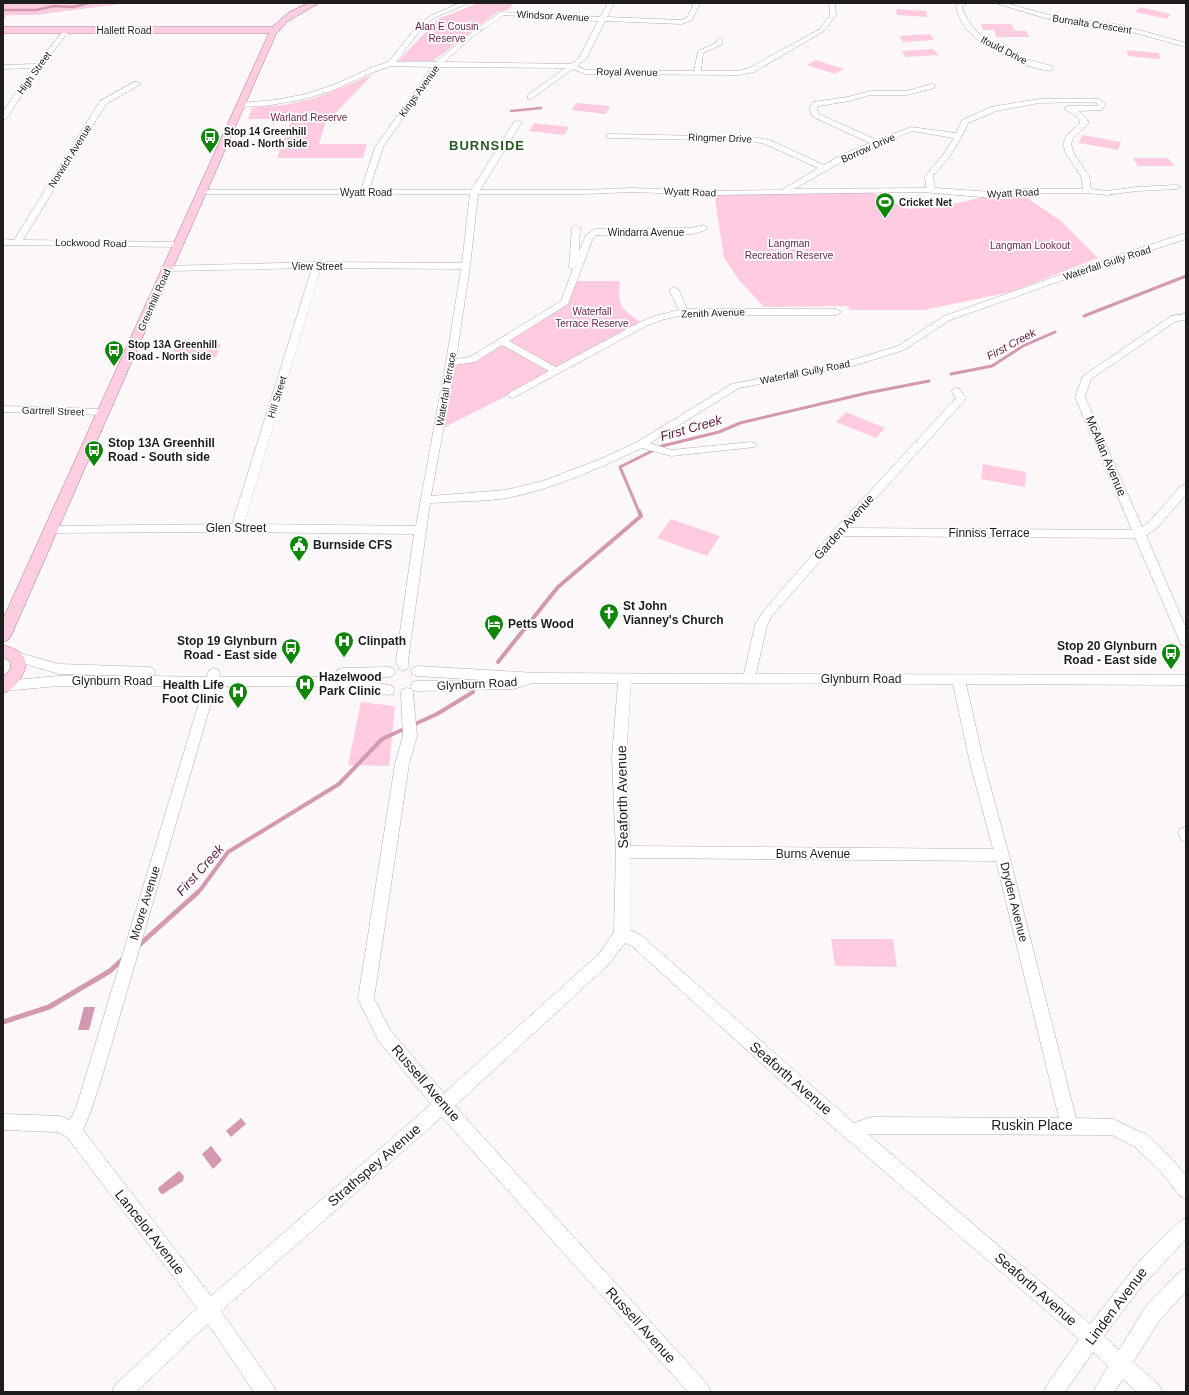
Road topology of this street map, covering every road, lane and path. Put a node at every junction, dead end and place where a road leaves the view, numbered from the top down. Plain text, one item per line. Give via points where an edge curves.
1 (315, 3) edge
2 (466, 3) edge
3 (611, 3) edge
4 (697, 3) edge
5 (832, 3) edge
6 (964, 3) edge
7 (998, 3) edge
8 (503, 13) joint
9 (275, 18) dead end
10 (286, 18) junction
11 (603, 19) junction
12 (257, 21) dead end
13 (3, 30) edge
14 (67, 30) junction
15 (245, 30) junction
16 (274, 30) junction
17 (720, 38) dead end
18 (1186, 45) edge
19 (391, 64) junction
20 (437, 65) junction
21 (38, 66) junction
22 (571, 66) junction
23 (3, 67) edge
24 (1049, 68) dead end
25 (697, 73) junction
26 (137, 84) dead end
27 (931, 86) dead end
28 (531, 98) dead end
29 (1048, 101) junction
30 (241, 105) junction
31 (1072, 110) junction
32 (3, 117) edge
33 (518, 122) dead end
34 (609, 136) dead end
35 (960, 136) junction
36 (876, 143) junction
37 (824, 168) junction
38 (1176, 187) dead end
39 (931, 191) junction
40 (1087, 191) junction
41 (202, 192) junction
42 (364, 192) junction
43 (474, 192) junction
44 (782, 192) junction
45 (576, 228) dead end
46 (703, 228) dead end
47 (1185, 238) edge
48 (3, 242) edge
49 (17, 242) junction
50 (179, 245) junction
51 (317, 265) junction
52 (466, 266) junction
53 (169, 268) junction
54 (574, 281) junction
55 (674, 290) dead end
56 (684, 312) junction
57 (836, 312) dead end
58 (1186, 317) edge
59 (503, 342) junction
60 (451, 362) junction
61 (556, 371) junction
62 (956, 390) dead end
63 (513, 395) dead end
64 (3, 409) edge
65 (103, 412) junction
66 (751, 445) dead end
67 (651, 448) junction
68 (1186, 488) edge
69 (425, 500) junction
70 (237, 528) junction
71 (50, 530) junction
72 (421, 530) junction
73 (839, 532) junction
74 (1139, 534) junction
75 (3, 636) edge
76 (1186, 642) edge
77 (10, 654) edge
78 (403, 666) junction
79 (417, 671) junction
80 (389, 672) junction
81 (213, 677) junction
82 (536, 678) junction
83 (625, 678) junction
84 (749, 678) junction
85 (959, 680) junction
86 (1186, 680) edge
87 (3, 687) edge
88 (388, 690) junction
89 (412, 690) junction
90 (623, 852) junction
91 (1002, 855) junction
92 (622, 934) junction
93 (444, 1105) junction
94 (3, 1122) edge
95 (1069, 1125) junction
96 (73, 1131) junction
97 (856, 1135) junction
98 (1186, 1190) edge
99 (1186, 1227) edge
100 (1186, 1277) edge
101 (209, 1310) junction
102 (1091, 1337) junction
103 (1122, 1364) junction
104 (122, 1392) edge
105 (266, 1392) edge
106 (701, 1392) edge
107 (1054, 1392) edge
108 (1103, 1392) edge
109 (1152, 1392) edge

1 - 10 main road, Greenhill Road
2 - 19 street via 434,16 422,24
3 - 11 street
4 - 11 street, Windsor Avenue via 690,19 682,22
5 - 25 street, Royal Avenue via 833,16 822,30 751,70 738,73
6 - 24 street, Ifould Drive via 959,7 963,18 978,37 1030,64
7 - 18 street, Burnalta Crescent via 1048,17 1121,27
8 - 11 street, Windsor Avenue
8 - 20 street, Kings Avenue via 470,36
9 - 10 main road
10 - 16 main road, Greenhill Road
11 - 22 street via 582,59
12 - 15 main road
13 - 14 main road, Hallett Road
14 - 15 main road, Hallett Road
14 - 21 street, High Street
15 - 16 main road, Hallett Road
16 - 30 main road, Greenhill Road
17 - 25 street via 719,44 700,52
19 - 20 street, Royal Avenue
19 - 30 street, Royal Avenue via 379,66 331,88 288,101
20 - 22 street, Royal Avenue
20 - 42 street, Kings Avenue via 379,147
21 - 23 street
21 - 32 street, High Street
22 - 25 street, Royal Avenue via 586,72
22 - 28 street
26 - 49 street, Norwich Avenue via 103,103
27 - 36 street via 907,93 870,93 816,104 813,109 816,114
29 - 31 street
29 - 31 street via 1093,100 1102,104 1099,108
29 - 35 street via 994,109 965,122
30 - 41 main road, Greenhill Road
31 - 40 street via 1082,118 1084,124 1070,137 1067,148 1085,176
33 - 43 street, Waterfall Terrace
34 - 37 street, Ringmer Drive via 751,139 767,142
35 - 36 street, Borrow Drive via 911,129
35 - 39 street via 951,152 929,176
36 - 37 street, Borrow Drive
37 - 44 street, Borrow Drive
38 - 40 street, Wyatt Road via 1107,193
39 - 40 street, Wyatt Road via 992,195 1016,191
39 - 44 street, Wyatt Road
41 - 42 street, Wyatt Road
41 - 50 main road, Greenhill Road
42 - 43 street, Wyatt Road
43 - 44 street, Wyatt Road
43 - 52 street, Waterfall Terrace
45 - 54 street, Windarra Avenue
46 - 54 street, Windarra Avenue via 693,232 595,232 589,237
47 - 67 street, Waterfall Gully Road via 1090,267 947,318 901,348 850,364 736,386
48 - 49 street, Lockwood Road
49 - 50 street, Lockwood Road
50 - 53 main road, Greenhill Road
51 - 52 street, View Street
51 - 53 street, View Street
51 - 70 street, Hill Street
52 - 60 street, Waterfall Terrace
53 - 65 main road, Greenhill Road
54 - 59 street, Windarra Avenue via 565,302
55 - 56 street
56 - 57 street, Zenith Avenue
56 - 61 street, Zenith Avenue via 643,324
58 - 74 street, McAllan Avenue via 1174,318 1087,378 1080,397
59 - 60 street, Windarra Avenue via 472,360
59 - 61 street
60 - 69 street, Waterfall Terrace
61 - 63 street, Zenith Avenue
62 - 73 street, Garden Avenue via 961,398
64 - 65 street, Gartrell Street
65 - 71 main road, Greenhill Road
66 - 67 street via 671,453
67 - 69 street, Waterfall Gully Road via 608,460 546,484 506,494
68 - 74 street via 1153,525
69 - 72 street, Waterfall Terrace
70 - 71 street, Glen Street
70 - 72 street, Glen Street
71 - 75 main road, Greenhill Road
72 - 78 street, Waterfall Terrace
73 - 74 street, Finniss Terrace
73 - 84 street, Garden Avenue via 768,613 761,625
74 - 76 street, McAllan Avenue
77 - 81 street, Glynburn Road via 59,669
77 - 87 main road via 19,662 19,668 16,675
78 - 79 street
78 - 80 street
79 - 82 street, Glynburn Road
79 - 89 street via 420,680
80 - 81 street, Glynburn Road
80 - 88 street via 384,681
81 - 87 street, Glynburn Road via 58,681
81 - 88 street, Glynburn Road via 350,682
81 - 96 street, Moore Avenue via 83,1111
82 - 83 street, Glynburn Road
82 - 89 street, Glynburn Road via 513,684
83 - 84 street, Glynburn Road
83 - 90 street, Seaforth Avenue via 620,757
84 - 85 street, Glynburn Road
85 - 86 street, Glynburn Road
85 - 91 street, Dryden Avenue via 977,763
88 - 89 street via 397,693
89 - 93 street, Russell Avenue via 410,736 402,764 366,999 384,1035
90 - 91 street, Burns Avenue
90 - 92 street, Seaforth Avenue
91 - 95 street, Dryden Avenue
92 - 93 street, Strathspey Avenue via 604,959
92 - 97 street, Seaforth Avenue via 637,941
93 - 101 street, Strathspey Avenue
93 - 106 street, Russell Avenue
94 - 96 street via 60,1124
95 - 97 street, Ruskin Place via 871,1125 861,1128
95 - 98 street, Ruskin Place via 1113,1127 1141,1141 1167,1166
96 - 101 street, Lancelot Avenue
97 - 102 street, Seaforth Avenue
99 - 102 street, Linden Avenue via 1137,1276
100 - 103 street via 1153,1313
101 - 104 street, Strathspey Avenue
101 - 105 street, Lancelot Avenue
102 - 103 street, Seaforth Avenue
102 - 107 street, Linden Avenue
103 - 108 street
103 - 109 street, Seaforth Avenue

